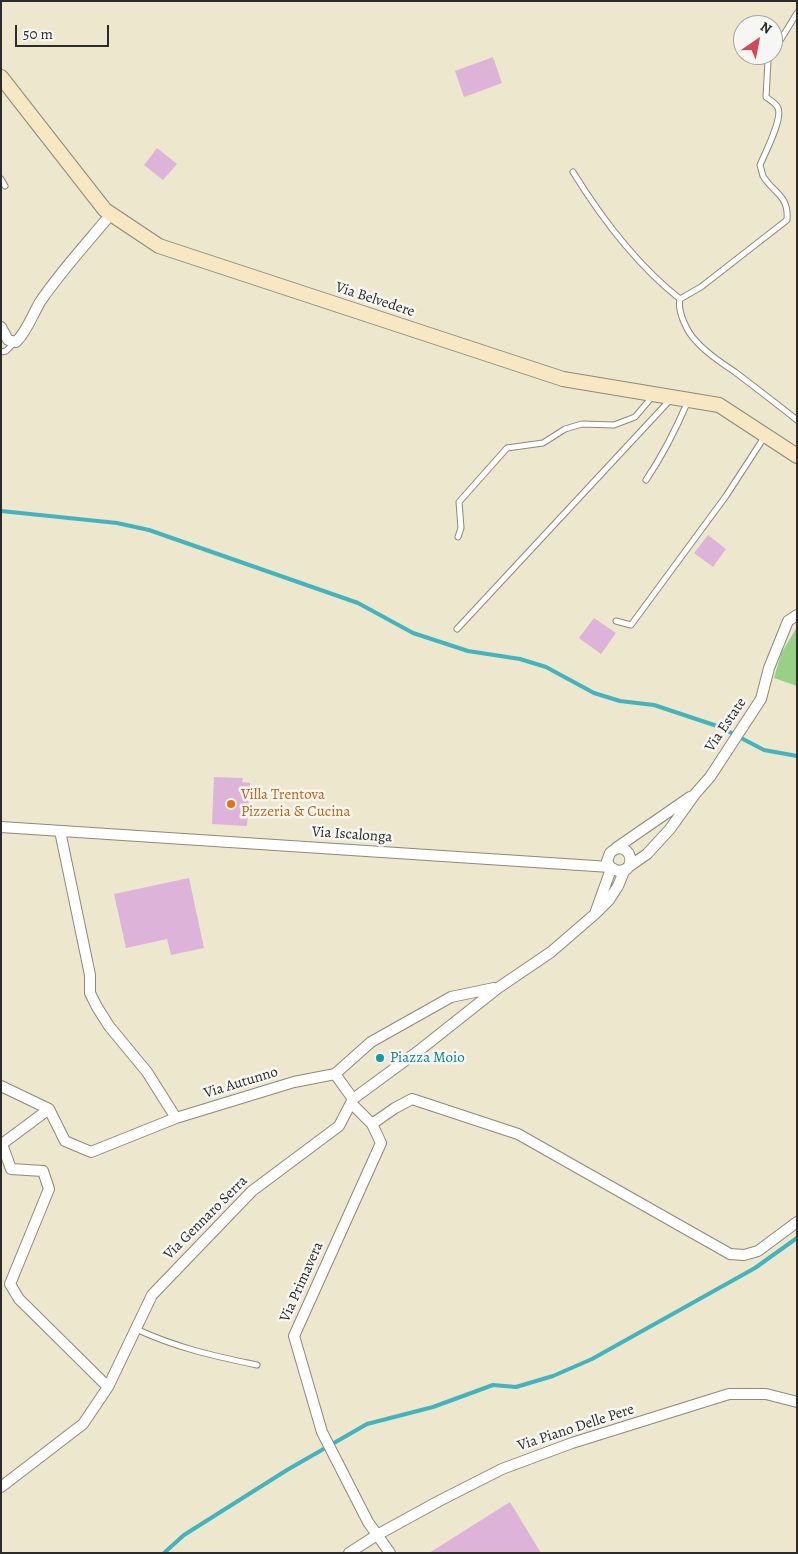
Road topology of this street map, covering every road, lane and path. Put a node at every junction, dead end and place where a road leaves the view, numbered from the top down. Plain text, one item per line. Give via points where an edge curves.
1 (797, 13) edge
2 (783, 36) edge
3 (768, 65) edge
4 (1, 77) edge
5 (573, 172) dead end
6 (1, 179) edge
7 (5, 186) dead end
8 (111, 214) junction
9 (680, 299) junction
10 (1, 327) edge
11 (16, 342) junction
12 (1, 352) edge
13 (653, 394) junction
14 (672, 397) junction
15 (688, 400) junction
16 (797, 420) edge
17 (765, 435) junction
18 (797, 456) edge
19 (646, 480) dead end
20 (458, 536) dead end
21 (797, 615) edge
22 (616, 621) dead end
23 (457, 629) dead end
24 (695, 794) junction
25 (1, 827) edge
26 (60, 831) junction
27 (613, 851) junction
28 (581, 866) junction
29 (611, 868) junction
30 (626, 869) junction
31 (595, 914) junction
32 (498, 988) junction
33 (335, 1074) junction
34 (1, 1086) edge
35 (352, 1101) junction
36 (49, 1109) junction
37 (176, 1118) junction
38 (372, 1124) junction
39 (797, 1222) edge
40 (136, 1329) junction
41 (257, 1365) dead end
42 (108, 1387) junction
43 (797, 1402) edge
44 (1, 1487) edge
45 (377, 1535) junction
46 (349, 1553) edge
47 (390, 1553) edge

1 - 2 lane
3 - 9 lane via 766,97 777,106 779,114 760,165 763,176 783,198 788,210 787,220 701,287
4 - 8 street, Via Belvedere
5 - 9 lane via 591,202 629,250 660,284
6 - 7 lane
8 - 11 street via 40,303
8 - 13 street, Via Belvedere via 159,246 563,379
9 - 16 lane via 678,305 683,320 695,341
10 - 11 street via 8,340
11 - 12 lane
13 - 14 street, Via Belvedere
13 - 20 lane via 635,417 614,425 582,424 565,429 543,444 507,448 459,502 461,528
14 - 15 street, Via Belvedere
14 - 23 lane
15 - 17 street, Via Belvedere via 719,405
15 - 19 lane
17 - 18 street, Via Belvedere
17 - 22 lane via 726,496 631,625
21 - 24 street, Via Estate via 788,622 768,668 762,699
24 - 27 street, Via Estate
24 - 30 street, Via Estate via 647,854
25 - 26 street, Via Iscalonga
26 - 28 street, Via Iscalonga
26 - 37 street via 90,975 90,994 109,1026 147,1072
27 - 28 street, Via Iscalonga
27 - 29 street via 607,862
27 - 30 street via 624,849 629,854 630,862
28 - 29 street, Via Iscalonga
29 - 30 street via 618,871
29 - 31 street, Via Estate
30 - 31 street, Via Estate via 609,900
31 - 32 street, Via Estate via 551,952
32 - 33 street via 451,998 371,1042
32 - 35 street, Via Gennaro Serra
33 - 35 street
33 - 37 street, Via Autunno via 294,1082
34 - 36 street
35 - 38 street, Via Primavera
35 - 40 street, Via Gennaro Serra via 339,1126 252,1191 158,1288
36 - 37 street, Via Autunno via 65,1141 91,1152
36 - 42 street via 2,1144 11,1169 43,1171 49,1189 10,1284 19,1299
38 - 39 street via 412,1099 518,1134 730,1254 758,1251
38 - 45 street, Via Primavera via 380,1143 294,1336 324,1437
40 - 41 lane via 209,1355
40 - 42 street, Via Gennaro Serra
42 - 44 street, Via Gennaro Serra via 83,1424
43 - 45 street, Via Piano Delle Pere via 766,1394 729,1394 572,1443 502,1469
45 - 46 street, Via Piano Delle Pere
45 - 47 street

